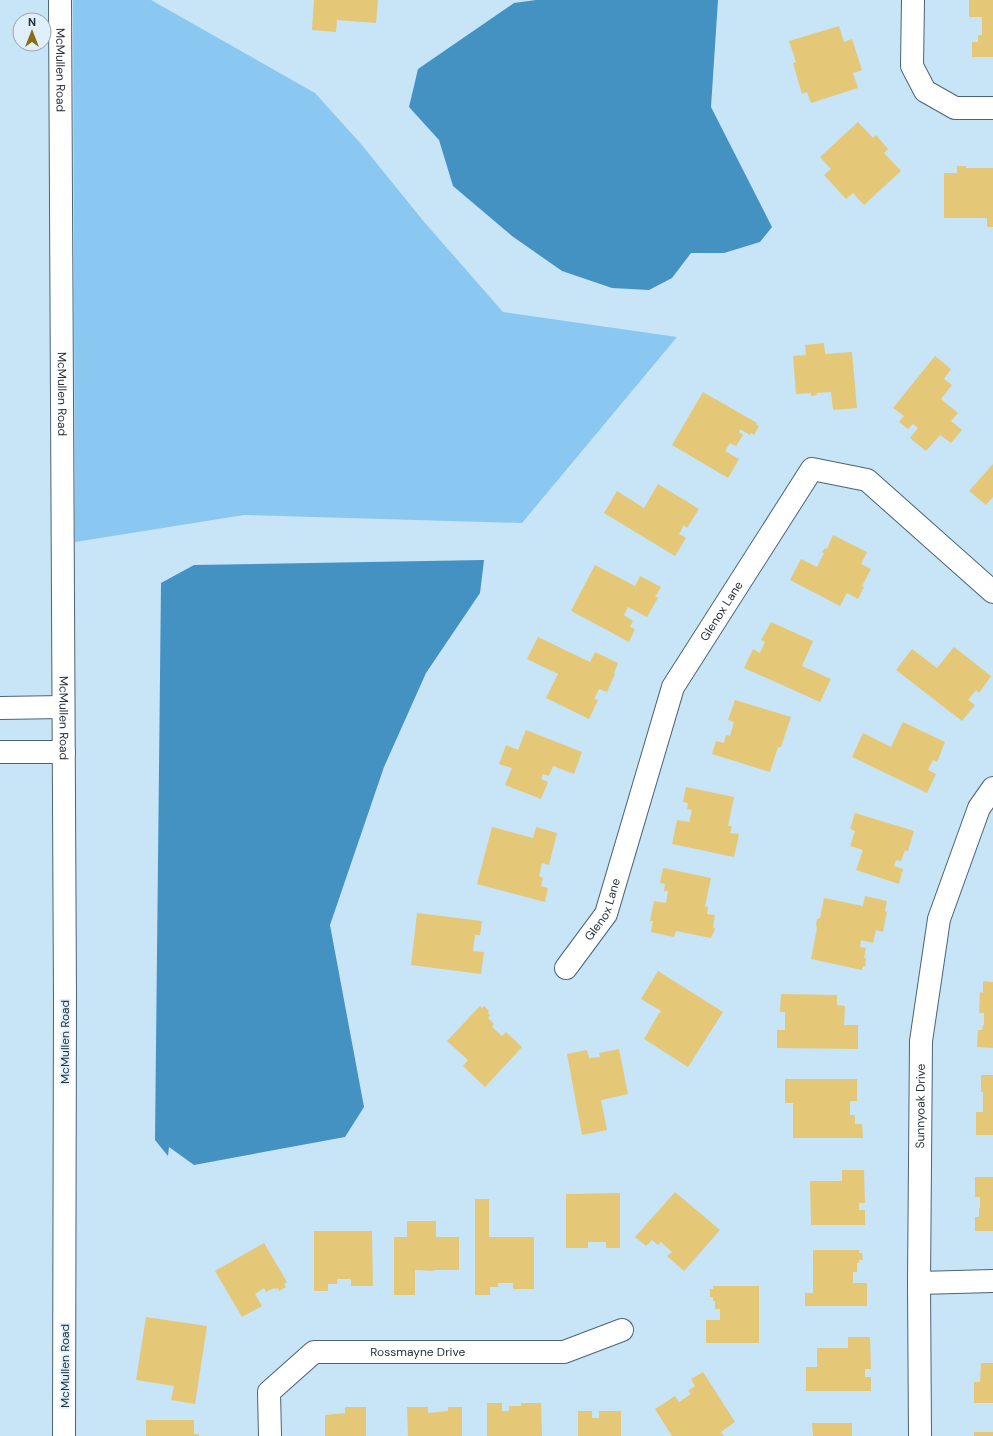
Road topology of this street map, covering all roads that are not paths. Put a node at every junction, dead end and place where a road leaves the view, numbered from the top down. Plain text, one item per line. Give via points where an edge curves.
1 (60, 0) edge
2 (913, 0) edge
3 (993, 108) edge
4 (993, 592) edge
5 (64, 707) junction
6 (0, 708) edge
7 (0, 752) edge
8 (64, 752) junction
9 (993, 788) edge
10 (566, 968) dead end
11 (993, 1281) edge
12 (919, 1283) junction
13 (622, 1330) dead end
14 (64, 1436) edge
15 (270, 1436) edge
16 (920, 1436) edge

1 - 5 street, McMullen Road
2 - 3 street via 912,66 925,91 955,108
4 - 10 street, Glenox Lane via 867,480 812,469 673,687 606,914
5 - 6 street
5 - 8 street, McMullen Road
7 - 8 street
8 - 14 street, McMullen Road
9 - 12 street, Sunnyoak Drive via 979,808 939,920 922,1041
11 - 12 street
12 - 16 street, Sunnyoak Drive
13 - 15 street, Rossmayne Drive via 564,1352 314,1352 269,1392

